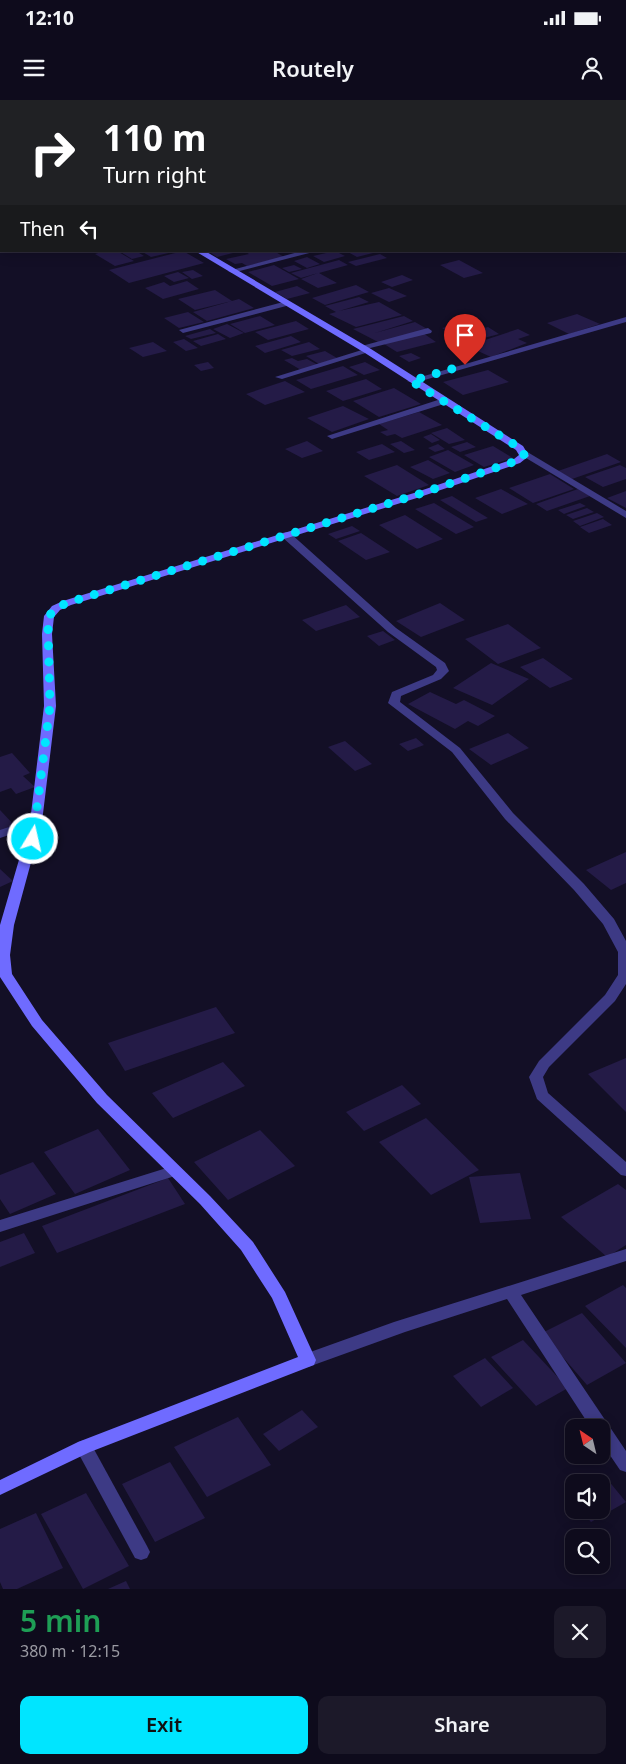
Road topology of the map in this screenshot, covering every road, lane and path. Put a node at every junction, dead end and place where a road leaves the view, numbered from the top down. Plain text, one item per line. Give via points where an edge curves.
1 (201, 252) edge
2 (309, 252) edge
3 (232, 271) junction
4 (287, 303) junction
5 (626, 319) edge
6 (183, 330) dead end
7 (428, 331) dead end
8 (365, 349) junction
9 (279, 378) dead end
10 (411, 381) junction
11 (444, 401) junction
12 (332, 436) dead end
13 (524, 454) junction
14 (626, 515) edge
15 (286, 535) junction
16 (36, 822) junction
17 (0, 834) edge
18 (626, 1170) edge
19 (173, 1171) junction
20 (0, 1226) edge
21 (626, 1256) edge
22 (510, 1291) junction
23 (308, 1360) junction
24 (595, 1419) edge
25 (610, 1441) edge
26 (84, 1447) junction
27 (626, 1465) edge
28 (0, 1488) edge
29 (141, 1552) dead end

1 - 3 street
2 - 3 street
3 - 4 street
4 - 6 street
4 - 8 street
5 - 10 street
7 - 8 street
8 - 9 street
8 - 10 street
10 - 11 street
11 - 12 street
11 - 13 street via 520,448
13 - 14 street
13 - 15 street via 517,461
15 - 16 street via 67,603 49,616 50,706
15 - 18 street via 392,630 441,665 444,671 437,677 396,694 394,703 456,750 509,816 609,922 624,952 625,975 610,998 544,1064 536,1077 542,1095
16 - 17 street
16 - 19 street via 7,925 3,954 5,974 37,1023 102,1099
19 - 20 street
19 - 23 street via 248,1246 279,1296
21 - 22 street
22 - 23 street
22 - 24 street
23 - 26 street
25 - 27 street
26 - 28 street
26 - 29 street

